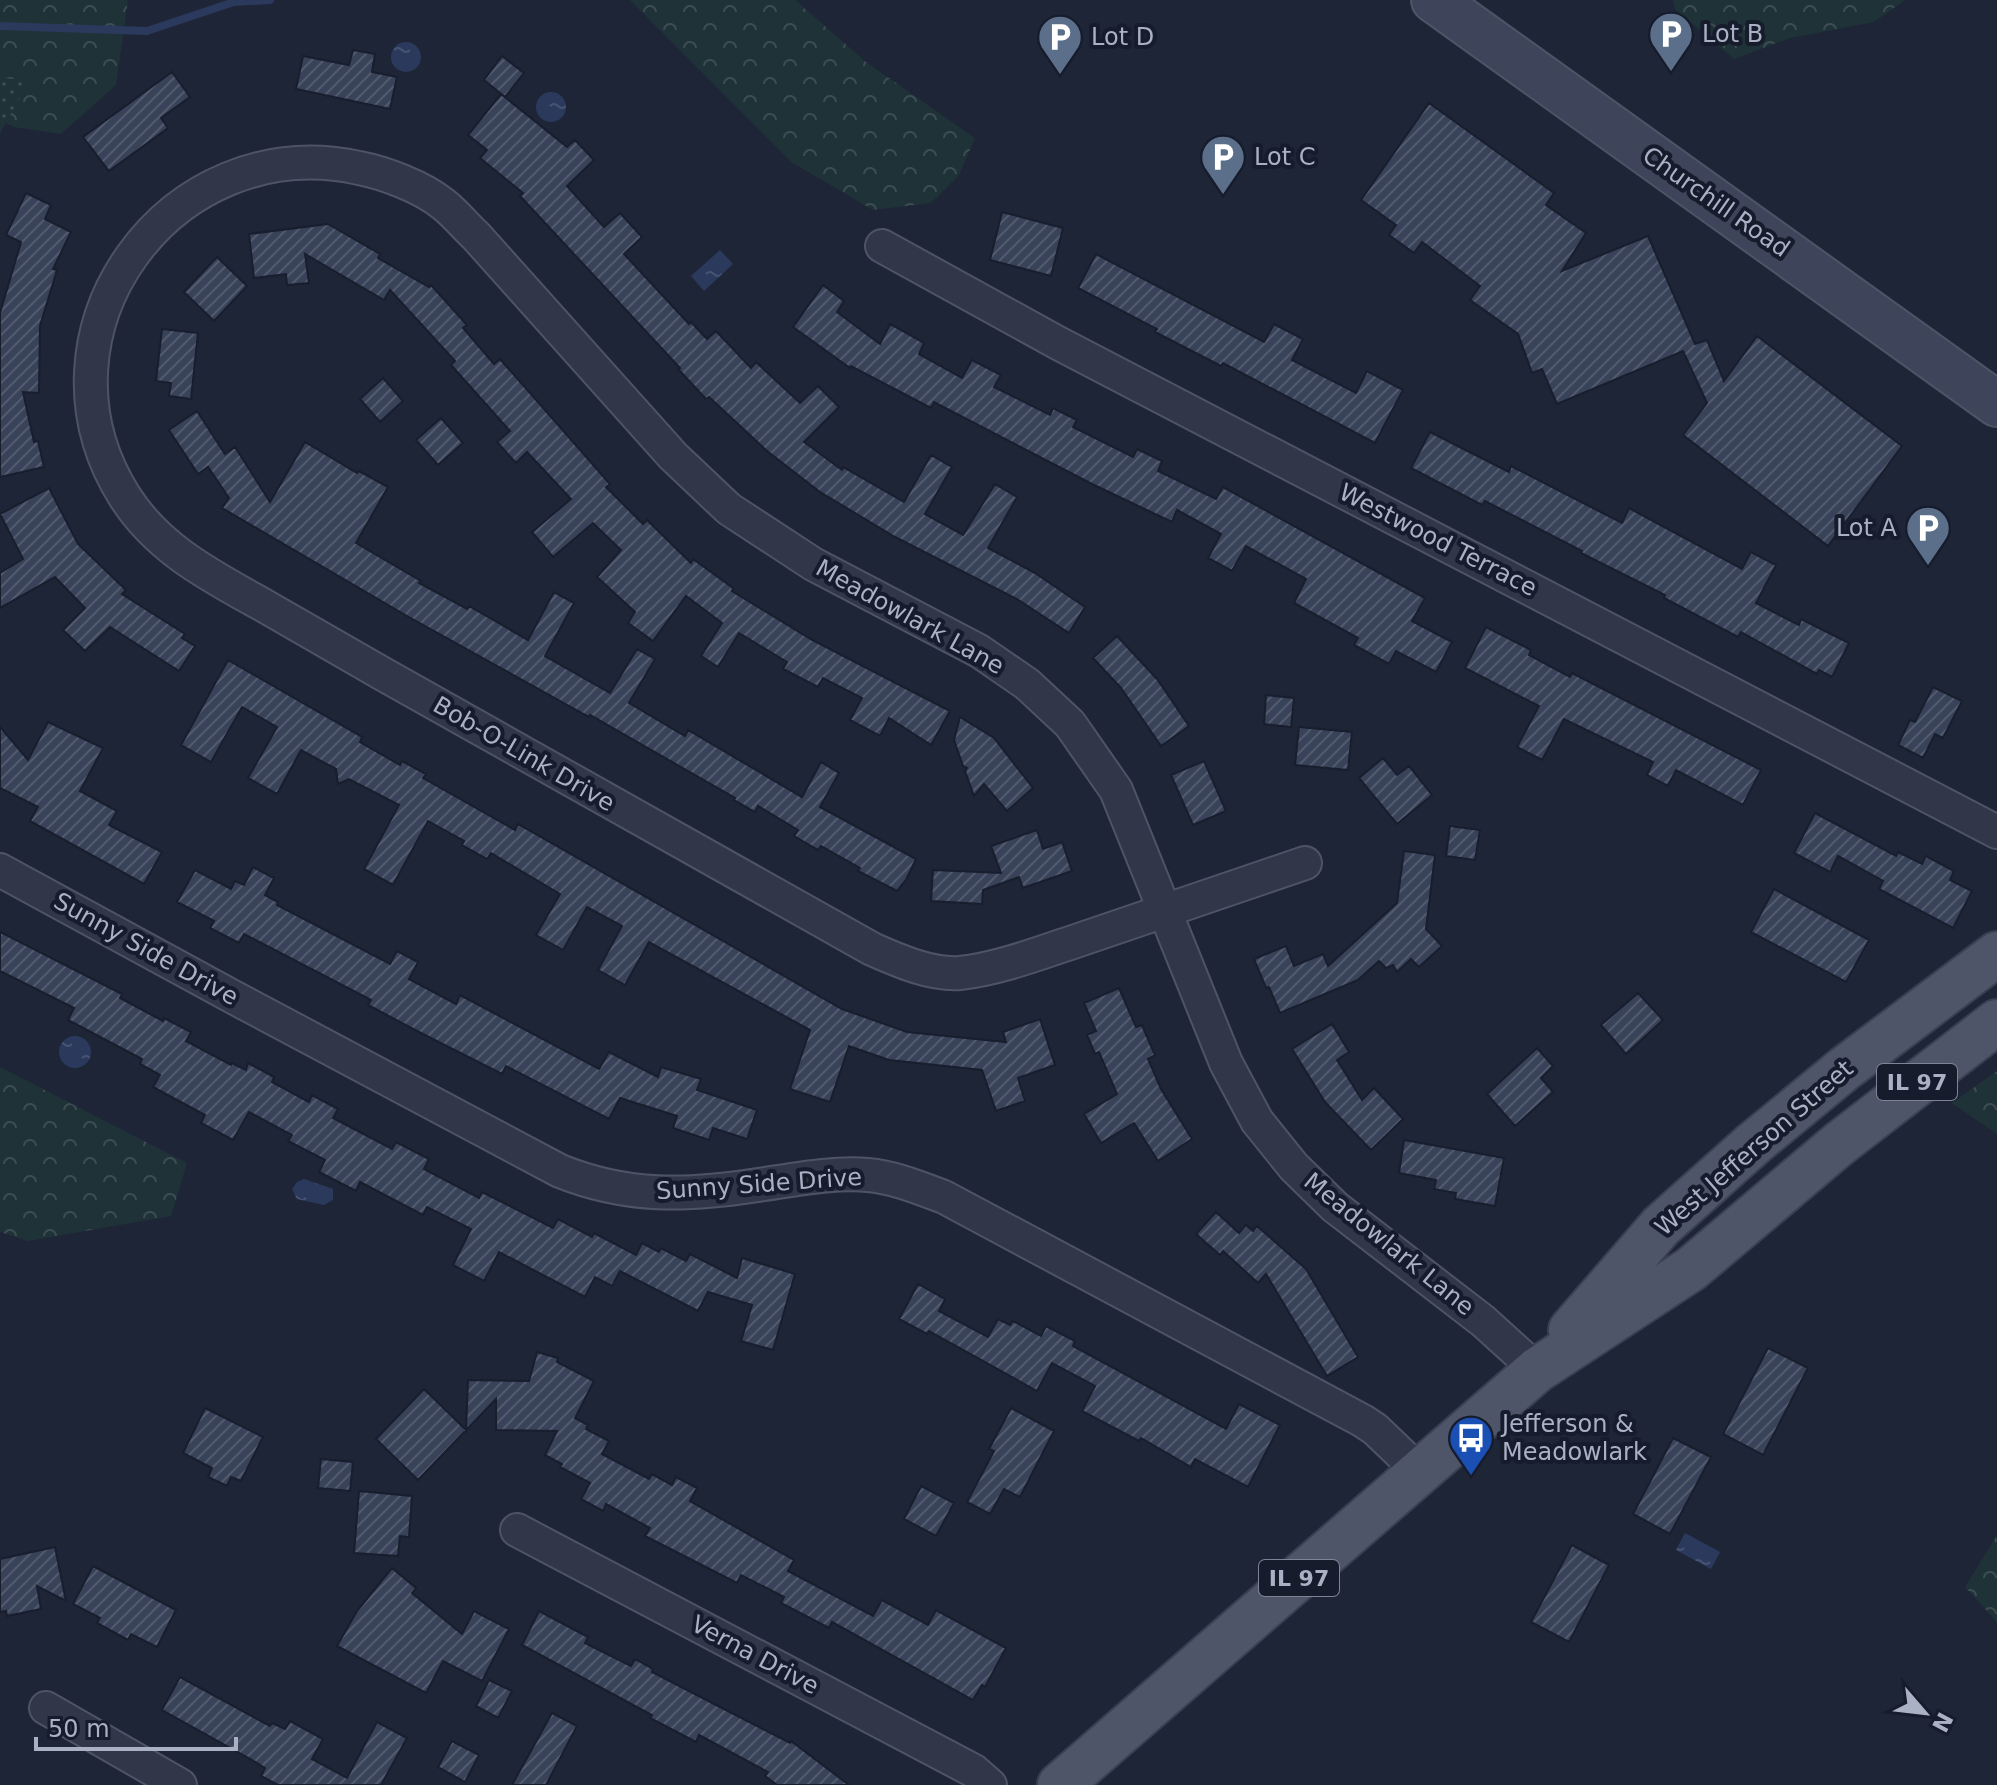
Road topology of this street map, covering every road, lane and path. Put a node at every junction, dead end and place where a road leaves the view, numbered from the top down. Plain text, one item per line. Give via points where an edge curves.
1 (1434, 0) edge
2 (882, 246) dead end
3 (116, 282) joint
4 (1997, 404) edge
5 (1997, 832) edge
6 (1305, 863) dead end
7 (0, 870) edge
8 (1164, 911) junction
9 (1997, 954) edge
10 (1997, 1022) edge
11 (1537, 1370) junction
12 (1421, 1473) junction
13 (517, 1530) dead end
14 (46, 1708) dead end
15 (180, 1785) edge
16 (990, 1785) edge
17 (1060, 1785) edge

1 - 4 street, Churchill Road
2 - 5 street, Westwood Terrace
3 - 8 street, Bob-O-Link Drive via 100,320 91,381 98,435 126,498 158,537 201,570 872,949 912,966 959,973 1021,959
3 - 8 street, Meadowlark Lane via 131,256 168,215 214,183 257,169 334,162 383,173 441,202 673,456 729,509 813,564 979,651 1027,684 1070,724 1116,790
6 - 8 street, Bob-O-Link Drive
7 - 12 street, Sunny Side Drive via 586,1181 657,1193 868,1175 944,1197 1363,1421
8 - 11 street, Meadowlark Lane via 1226,1063 1257,1121 1335,1207 1483,1321
9 - 11 main road, West Jefferson Street / IL 97 via 1844,1069 1661,1226
10 - 11 main road, West Jefferson Street / IL 97 via 1839,1144 1691,1269
11 - 12 main road, West Jefferson Street / IL 97
12 - 17 main road, West Jefferson Street / IL 97
13 - 16 street, Verna Drive via 974,1771
14 - 15 street

